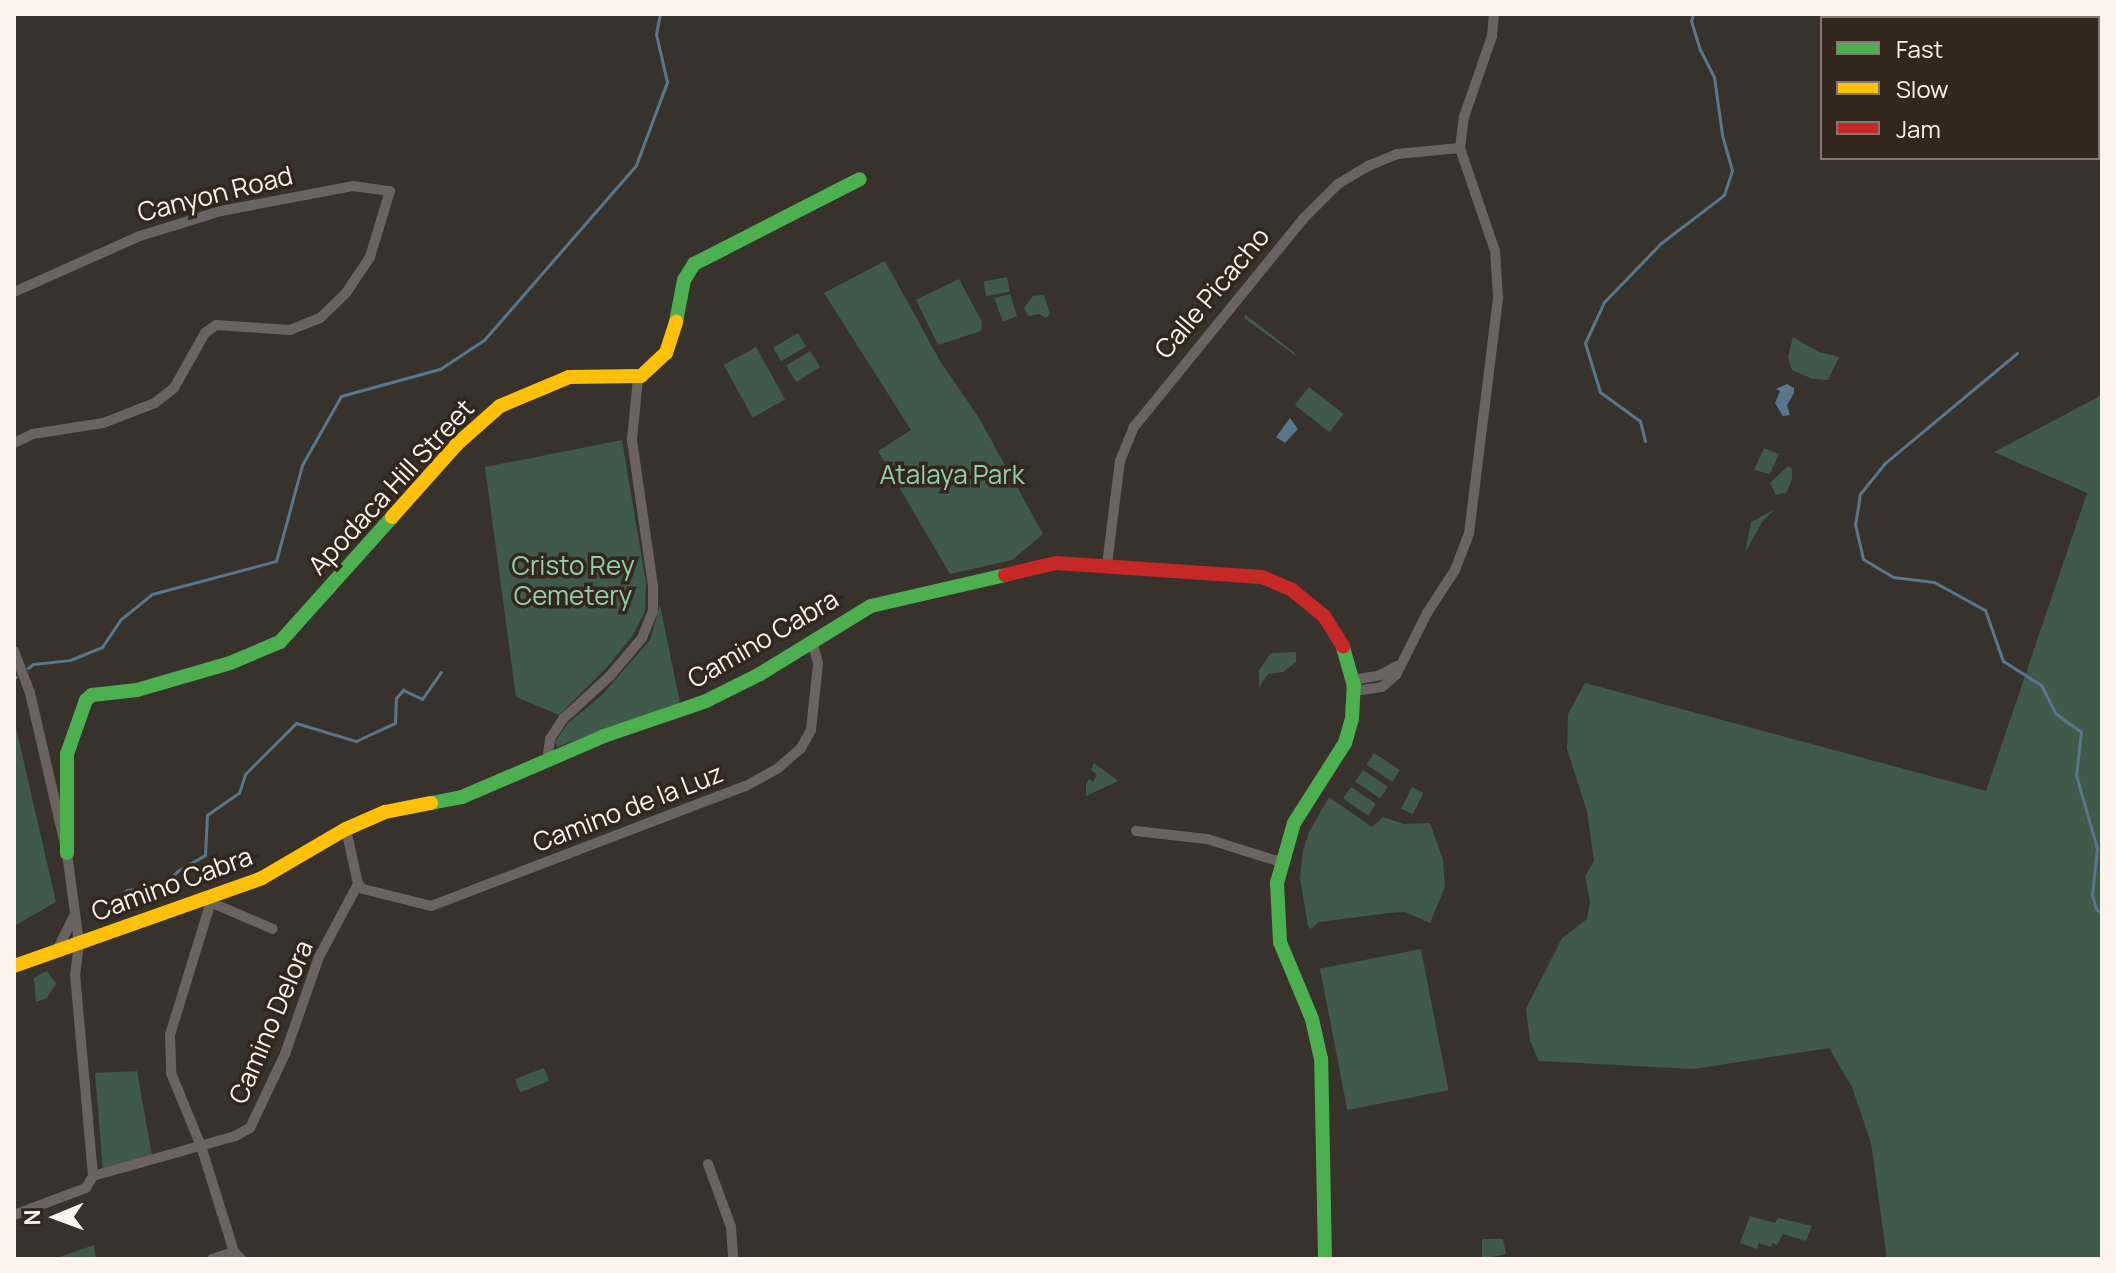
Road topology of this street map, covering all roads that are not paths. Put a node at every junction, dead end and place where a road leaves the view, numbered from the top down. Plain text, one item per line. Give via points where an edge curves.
1 (1494, 14) edge
2 (1460, 148) junction
3 (860, 179) dead end
4 (14, 292) edge
5 (638, 378) junction
6 (14, 443) edge
7 (1107, 565) junction
8 (812, 641) junction
9 (14, 651) edge
10 (1354, 686) junction
11 (547, 761) junction
12 (346, 829) junction
13 (1136, 831) dead end
14 (67, 853) junction
15 (1281, 862) junction
16 (358, 884) junction
17 (213, 899) junction
18 (75, 913) junction
19 (273, 929) dead end
20 (79, 943) junction
21 (56, 951) junction
22 (14, 966) edge
23 (201, 1146) junction
24 (708, 1164) dead end
25 (93, 1176) junction
26 (14, 1215) edge
27 (238, 1256) edge
28 (212, 1259) edge
29 (733, 1259) edge
30 (1325, 1259) edge

1 - 2 street
2 - 7 street, Calle Picacho via 1397,154 1368,166 1338,184 1302,220 1134,427 1120,461
2 - 10 street via 1495,251 1498,297 1469,534 1455,570 1391,683
3 - 5 street via 694,264 684,280 673,339 666,353
4 - 6 street, Canyon Road via 140,236 221,211 353,186 390,191 370,257 346,293 320,318 290,330 216,325 205,333 174,388 155,403 103,423 33,434
5 - 11 street via 632,440 653,611 642,638 563,719 550,739
5 - 14 street, Apodaca Hill Street via 569,377 500,406 457,444 273,646 137,690 92,695 83,707 65,766
7 - 8 street, Camino Cabra via 1049,564 891,600 855,613
7 - 10 street, Camino Cabra via 1262,577 1292,590 1336,631
8 - 11 street, Camino Cabra via 718,696
8 - 16 street, Camino de la Luz via 818,663 811,730 801,748 777,769 746,786 431,906
9 - 14 street via 30,693
10 - 15 street via 1345,743 1294,823
11 - 12 street, Camino Cabra via 462,797 403,806
12 - 16 street
12 - 17 street, Camino Cabra via 288,866
13 - 15 street via 1207,839
14 - 18 street
15 - 30 street via 1276,896 1280,942 1312,1019 1321,1059
16 - 23 street, Camino Delora via 319,957 285,1054 252,1124 244,1132
17 - 19 street
17 - 20 street, Camino Cabra
17 - 23 street via 170,1035 171,1073
18 - 20 street
18 - 21 street
20 - 21 street
20 - 25 street via 75,974
21 - 22 street
23 - 25 street, Camino Delora
23 - 27 street
24 - 29 street via 731,1227
25 - 26 street, Camino Delora via 86,1188
27 - 28 street

